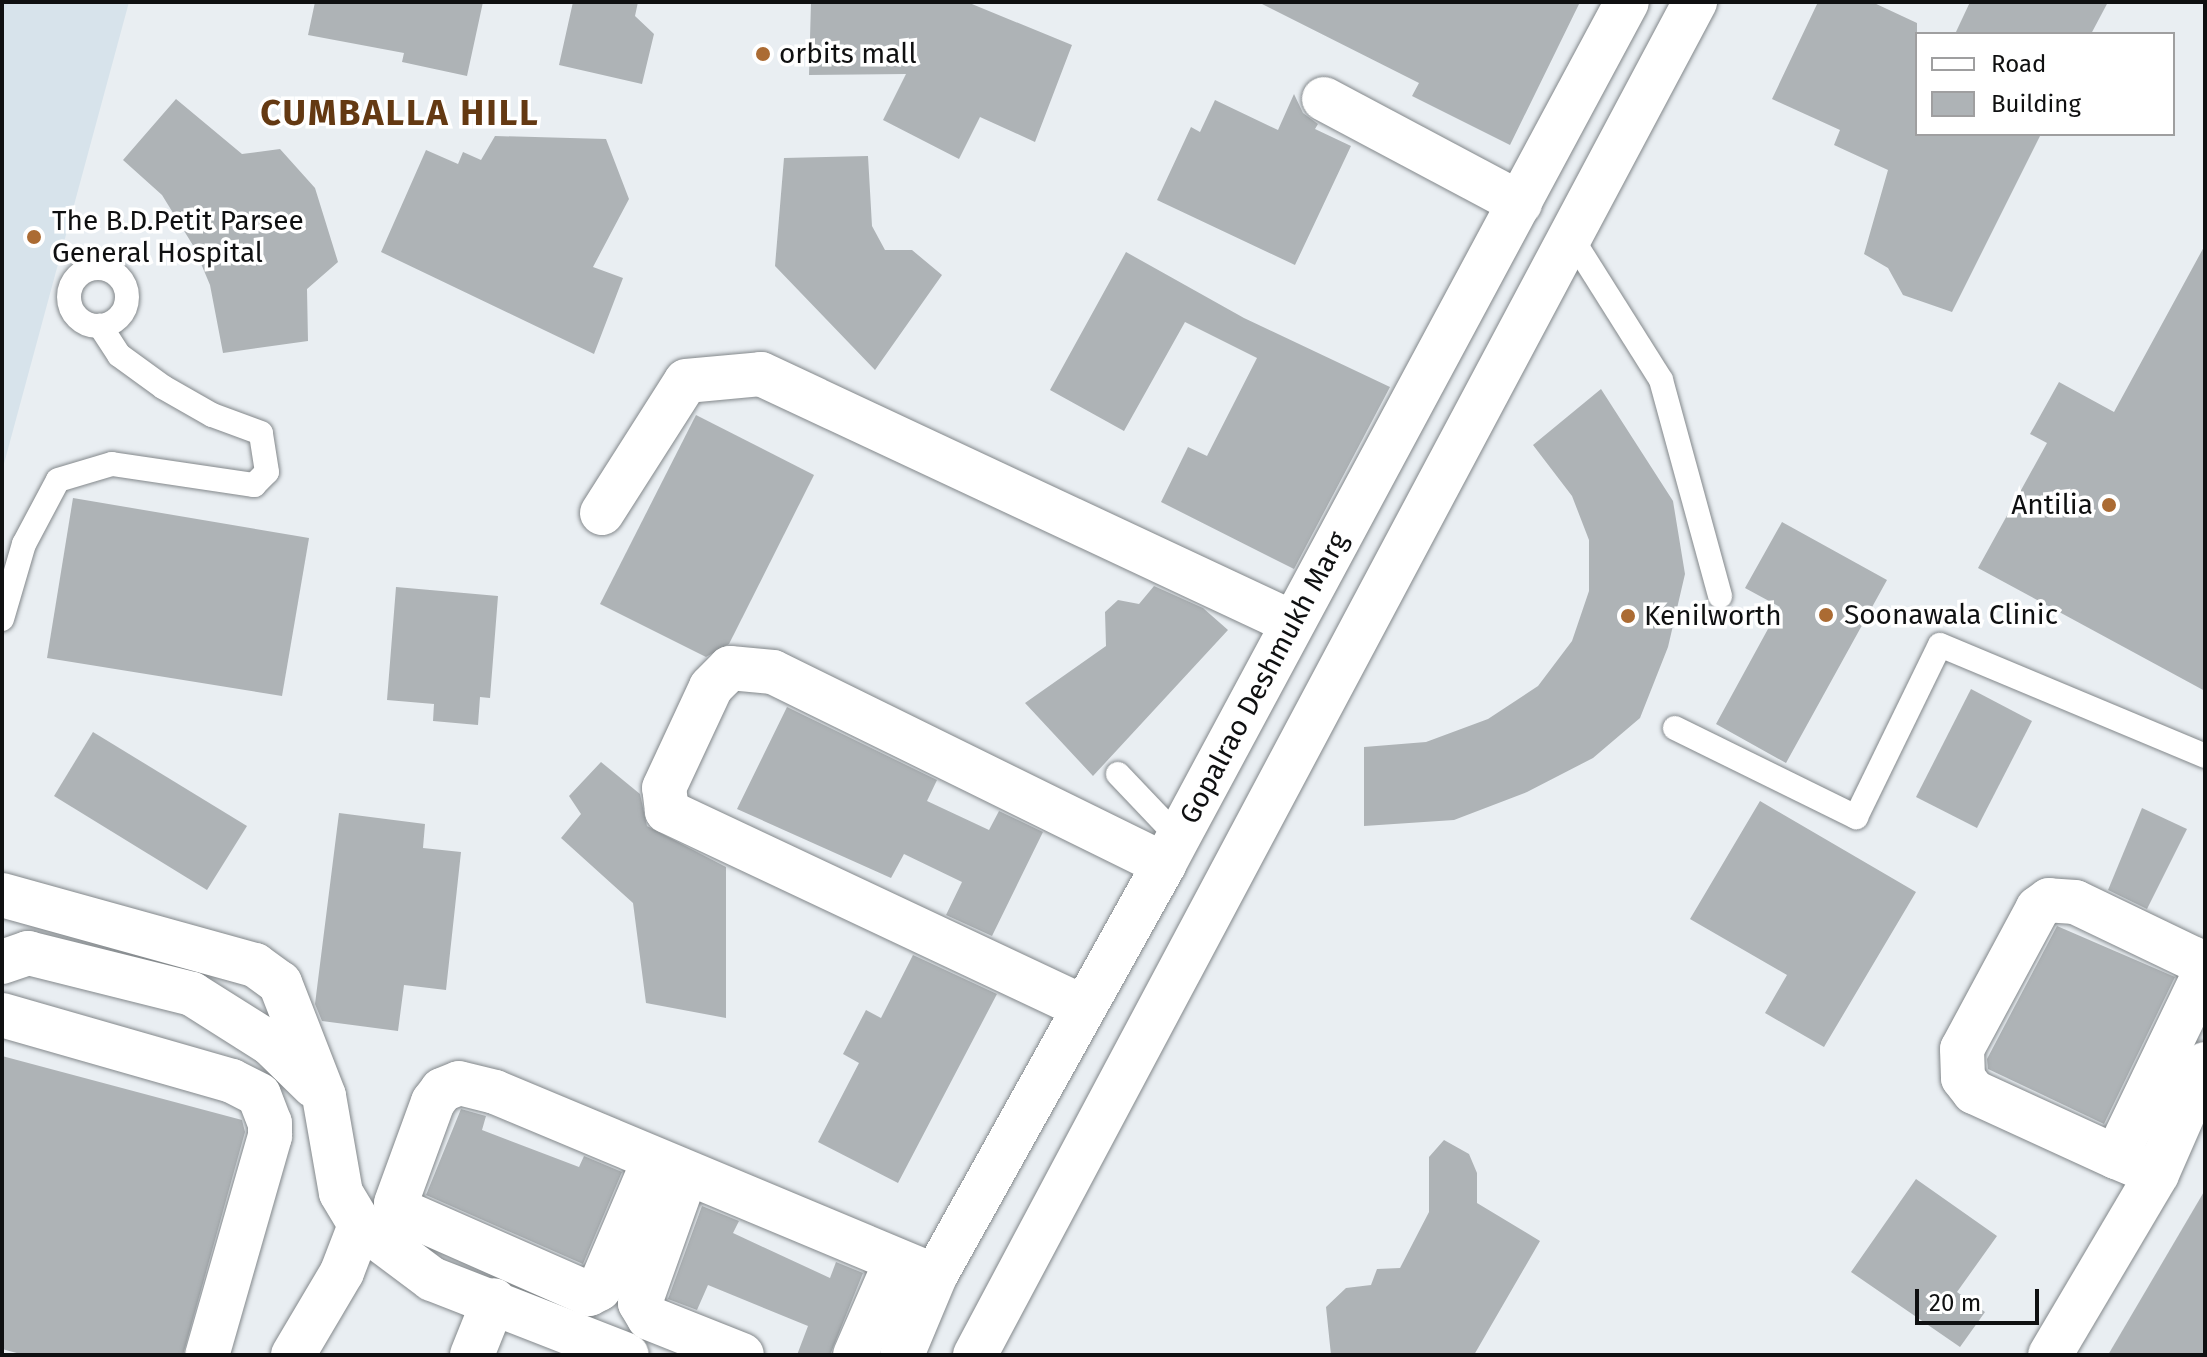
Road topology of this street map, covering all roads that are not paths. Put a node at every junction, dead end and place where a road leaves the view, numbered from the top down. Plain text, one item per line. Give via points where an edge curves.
1 (1627, 2) edge
2 (1695, 2) edge
3 (1324, 99) dead end
4 (1520, 203) junction
5 (1571, 237) junction
6 (100, 326) dead end
7 (602, 513) dead end
8 (1720, 596) dead end
9 (2, 619) edge
10 (1293, 623) junction
11 (1675, 728) dead end
12 (2205, 756) edge
13 (1118, 774) dead end
14 (1171, 850) junction
15 (2, 895) edge
16 (2, 962) edge
17 (1083, 1007) junction
18 (2199, 1007) edge
19 (2, 1015) edge
20 (2205, 1064) edge
21 (324, 1096) junction
22 (2116, 1157) junction
23 (670, 1167) junction
24 (2157, 1174) junction
25 (360, 1225) junction
26 (916, 1269) junction
27 (494, 1300) junction
28 (207, 1355) edge
29 (293, 1355) edge
30 (472, 1355) edge
31 (627, 1355) edge
32 (742, 1355) edge
33 (855, 1355) edge
34 (902, 1355) edge
35 (975, 1355) edge
36 (2050, 1355) edge

1 - 4 street, Gopalrao Deshmukh Marg
2 - 5 street
3 - 4 street
4 - 10 street, Gopalrao Deshmukh Marg
5 - 8 lane via 1661,380
5 - 35 street
6 - 9 lane via 119,355 163,387 212,415 261,433 267,472 254,485 112,464 58,480 24,544
7 - 10 street via 686,381 761,374
10 - 14 street, Gopalrao Deshmukh Marg
11 - 12 lane via 1856,817 1940,645
13 - 14 lane
14 - 17 street, Gopalrao Deshmukh Marg
14 - 17 street via 773,672 730,668 711,687 664,788 667,811
15 - 21 street via 255,965 280,983
16 - 21 street via 28,953 192,994 271,1044
17 - 26 street, Gopalrao Deshmukh Marg
18 - 22 street
18 - 22 street via 2205,972 2194,959 2075,902 2049,900 2038,908 1962,1049 1963,1078 1974,1092
19 - 28 street via 232,1081 259,1095 267,1109 270,1136
20 - 24 street
21 - 25 street via 341,1193
22 - 24 street
23 - 23 street via 495,1092 459,1083 442,1090 433,1102 396,1203 401,1211 589,1294 599,1289
23 - 26 street
23 - 32 street via 640,1303 649,1318
24 - 36 street
25 - 27 street via 432,1279
25 - 29 street via 342,1272
26 - 33 street
26 - 34 street, Gopalrao Deshmukh Marg
27 - 30 street
27 - 31 street

